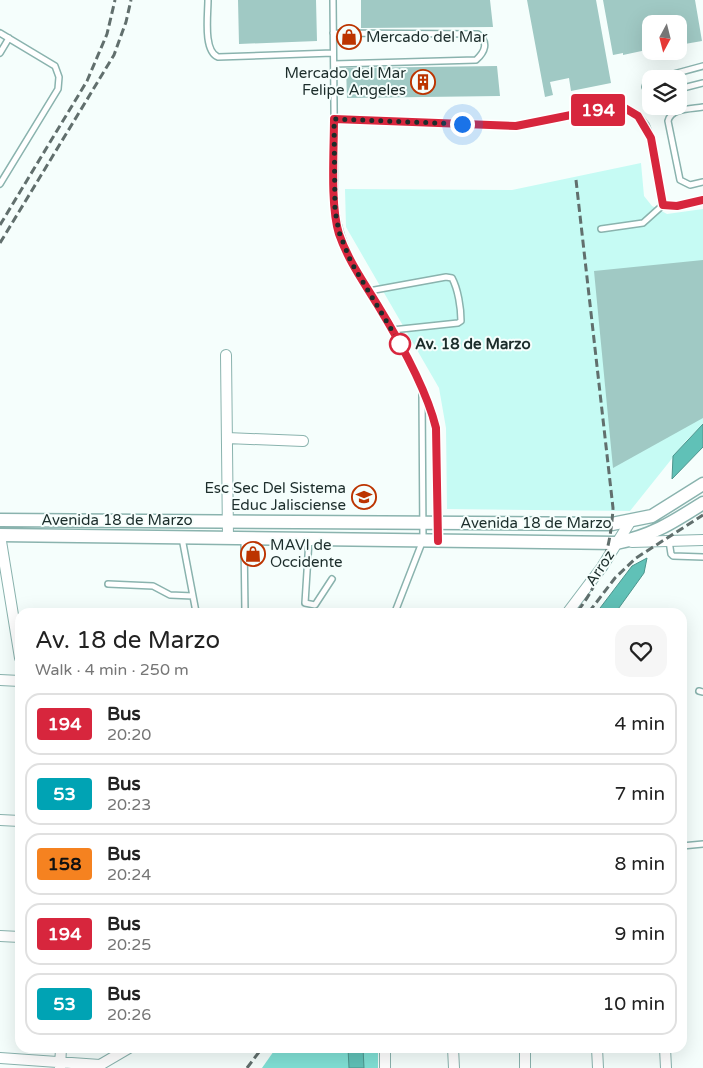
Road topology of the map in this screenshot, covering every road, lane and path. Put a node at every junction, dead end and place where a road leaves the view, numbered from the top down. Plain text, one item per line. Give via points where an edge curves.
1 (208, 0) edge
2 (333, 0) edge
3 (0, 33) edge
4 (333, 33) junction
5 (9, 38) junction
6 (334, 52) junction
7 (0, 53) edge
8 (334, 64) junction
9 (703, 66) edge
10 (687, 70) edge
11 (703, 83) edge
12 (687, 87) edge
13 (703, 107) edge
14 (334, 119) junction
15 (703, 182) edge
16 (0, 184) edge
17 (703, 200) edge
18 (663, 205) junction
19 (601, 229) dead end
20 (369, 291) junction
21 (392, 330) junction
22 (226, 355) dead end
23 (422, 391) junction
24 (227, 438) junction
25 (303, 441) dead end
26 (703, 484) edge
27 (703, 503) edge
28 (0, 520) edge
29 (228, 521) junction
30 (630, 522) junction
31 (423, 523) junction
32 (437, 523) junction
33 (0, 535) edge
34 (182, 538) junction
35 (228, 538) junction
36 (244, 538) junction
37 (309, 539) junction
38 (423, 540) junction
39 (703, 540) edge
40 (438, 541) junction
41 (669, 541) junction
42 (616, 543) junction
43 (703, 557) edge
44 (332, 579) dead end
45 (108, 584) dead end
46 (193, 596) junction
47 (195, 608) edge
48 (246, 608) edge
49 (397, 608) edge
50 (571, 608) edge
51 (15, 627) edge
52 (0, 680) edge
53 (15, 681) edge
54 (0, 820) edge
55 (15, 821) edge
56 (703, 844) edge
57 (687, 846) edge
58 (0, 936) edge
59 (15, 937) edge
60 (120, 1053) edge
61 (385, 1053) edge
62 (454, 1053) edge
63 (525, 1053) edge
64 (597, 1053) edge
65 (665, 1053) edge
66 (0, 1058) edge
67 (60, 1065) edge
68 (386, 1068) edge
69 (454, 1068) edge
70 (525, 1068) edge
71 (598, 1068) edge
72 (666, 1068) edge

1 - 6 lane via 208,48 214,56
2 - 4 lane
3 - 5 lane
4 - 6 lane
4 - 8 lane via 478,34 485,45 483,54 476,60
5 - 7 lane
5 - 16 lane via 55,66 60,83
6 - 8 lane
8 - 14 lane
9 - 10 lane
11 - 12 lane
13 - 15 lane via 674,112 668,121 680,180 690,185
14 - 18 lane via 516,126 623,107 638,116 651,138
14 - 20 lane via 335,210 339,232 351,262
17 - 18 lane via 677,206
18 - 19 lane via 643,223
20 - 21 lane
20 - 21 lane via 452,278 461,314 458,323
21 - 23 lane
22 - 24 street
23 - 31 lane
23 - 32 lane via 436,428
24 - 25 street
24 - 29 street
26 - 30 street, Avenida 18 de Marzo via 652,516
27 - 42 street, Avenida 18 de Marzo via 653,533
28 - 29 street, Avenida 18 de Marzo
29 - 31 street, Avenida 18 de Marzo
29 - 35 street
30 - 32 street, Avenida 18 de Marzo
30 - 42 street, Arroz
31 - 32 street, Avenida 18 de Marzo
31 - 38 lane
32 - 40 lane
33 - 34 street, Avenida 18 de Marzo
33 - 51 street
34 - 35 street, Avenida 18 de Marzo
34 - 46 lane
35 - 36 street, Avenida 18 de Marzo
36 - 37 street, Avenida 18 de Marzo
36 - 48 lane
37 - 38 street, Avenida 18 de Marzo
37 - 44 lane via 306,603 315,605
38 - 40 street, Avenida 18 de Marzo
38 - 49 lane
39 - 41 street
40 - 42 street, Avenida 18 de Marzo
41 - 42 street
41 - 43 lane via 673,556
42 - 50 street, Arroz
45 - 46 lane via 153,586 170,595
46 - 47 lane
52 - 53 street
54 - 55 street
56 - 57 lane
58 - 59 street
60 - 67 street via 100,1065
61 - 68 street
62 - 69 street
63 - 70 street
64 - 71 street
65 - 72 street
66 - 67 street

